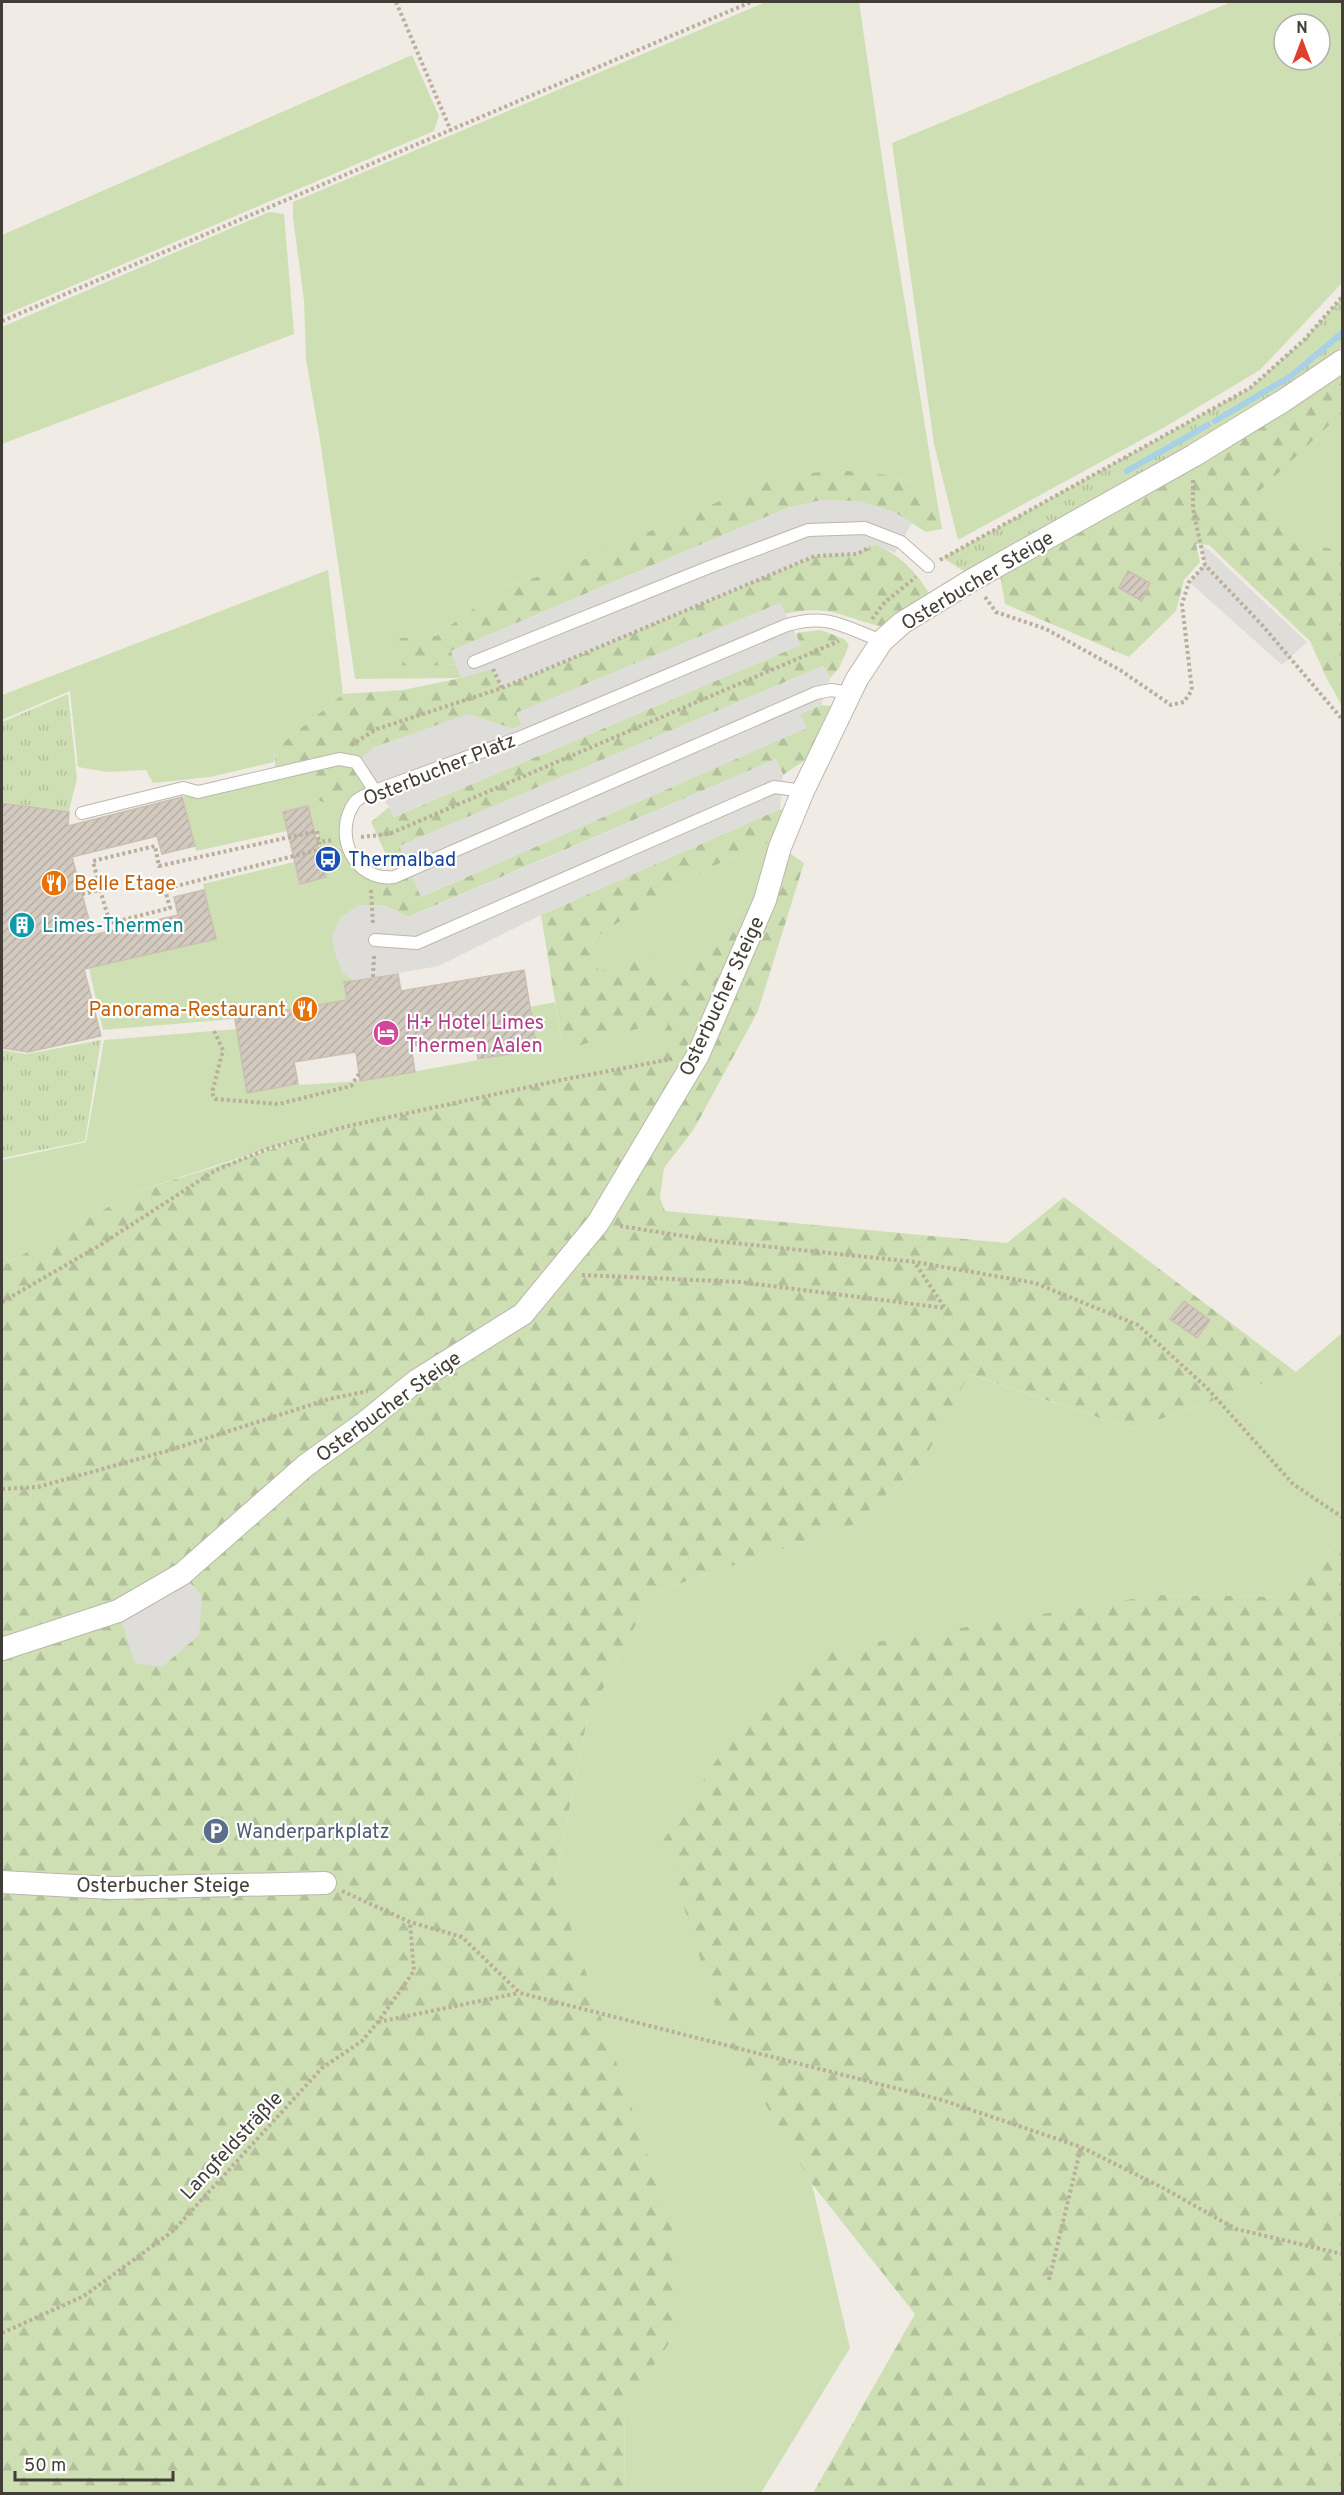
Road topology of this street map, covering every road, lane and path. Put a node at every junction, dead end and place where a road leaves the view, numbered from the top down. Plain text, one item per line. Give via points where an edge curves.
1 (396, 2) edge
2 (751, 2) edge
3 (451, 131) junction
4 (1342, 297) edge
5 (2, 321) edge
6 (1342, 361) edge
7 (1193, 456) junction
8 (875, 544) dead end
9 (1205, 565) junction
10 (928, 566) junction
11 (910, 568) dead end
12 (918, 575) junction
13 (972, 580) junction
14 (859, 633) junction
15 (882, 641) junction
16 (474, 662) dead end
17 (850, 693) junction
18 (1342, 720) edge
19 (339, 759) junction
20 (375, 790) junction
21 (803, 791) junction
22 (82, 813) dead end
23 (345, 839) junction
24 (320, 842) junction
25 (100, 890) junction
26 (371, 892) dead end
27 (82, 894) dead end
28 (372, 908) dead end
29 (375, 940) dead end
30 (214, 1031) dead end
31 (698, 1054) junction
32 (359, 1074) dead end
33 (598, 1223) junction
34 (915, 1262) junction
35 (558, 1274) junction
36 (2, 1302) edge
37 (372, 1390) dead end
38 (2, 1489) edge
39 (1342, 1517) edge
40 (2, 1650) edge
41 (2, 1882) edge
42 (325, 1883) joint
43 (410, 1922) junction
44 (520, 1993) junction
45 (378, 2022) junction
46 (1081, 2147) junction
47 (1342, 2254) edge
48 (1049, 2280) dead end
49 (2, 2333) edge

1 - 3 path
2 - 3 path
3 - 5 path
4 - 10 path via 1304,340 1250,388
6 - 7 street, Osterbucher Steige
7 - 9 path via 1193,509
7 - 13 street, Osterbucher Steige
8 - 19 path via 857,554 815,556 502,688 377,729 351,744
9 - 13 path via 1189,582 1182,604 1192,690 1184,702 1171,705 1056,634 996,612
9 - 18 path
10 - 12 path
10 - 16 lane via 901,542 865,528 808,530
11 - 12 path
12 - 14 path via 885,602
13 - 15 street, Osterbucher Steige via 902,623
14 - 15 lane, Osterbucher Platz
14 - 20 lane, Osterbucher Platz via 825,620 808,619 786,625 519,738
14 - 23 path via 389,834
15 - 17 street, Osterbucher Steige
17 - 21 street, Osterbucher Steige
17 - 23 lane via 816,693 394,877 370,874 355,863
19 - 20 lane via 356,762
19 - 22 lane via 198,792 183,788
20 - 23 lane, Osterbucher Platz via 357,800 347,817
21 - 29 lane via 774,787 417,943
21 - 31 street, Osterbucher Steige via 780,847 765,900
23 - 24 path
24 - 25 path via 321,849 165,889 170,908 110,923
24 - 25 path via 317,831 159,866 155,846 93,861
25 - 27 path
26 - 28 path
30 - 32 path via 223,1050 212,1092 215,1099 279,1104 351,1086
31 - 33 street, Osterbucher Steige
31 - 36 path via 344,1127 270,1148 216,1170 97,1247
33 - 34 path via 715,1241
33 - 35 street, Osterbucher Steige
34 - 35 path via 945,1308 740,1282
34 - 39 path via 1035,1283 1138,1325 1208,1388 1293,1484
35 - 40 street, Osterbucher Steige via 523,1314 416,1381 305,1466 182,1574 118,1611
37 - 38 path via 329,1399 38,1487
41 - 42 street, Osterbucher Steige via 112,1888
42 - 43 path
43 - 44 path via 462,1937
43 - 45 path, Langfeldsträßle via 414,1971
44 - 45 path
44 - 46 path via 942,2100
45 - 49 path, Langfeldsträßle via 362,2041 322,2068 172,2231 84,2296
46 - 47 path via 1236,2229
46 - 48 path

